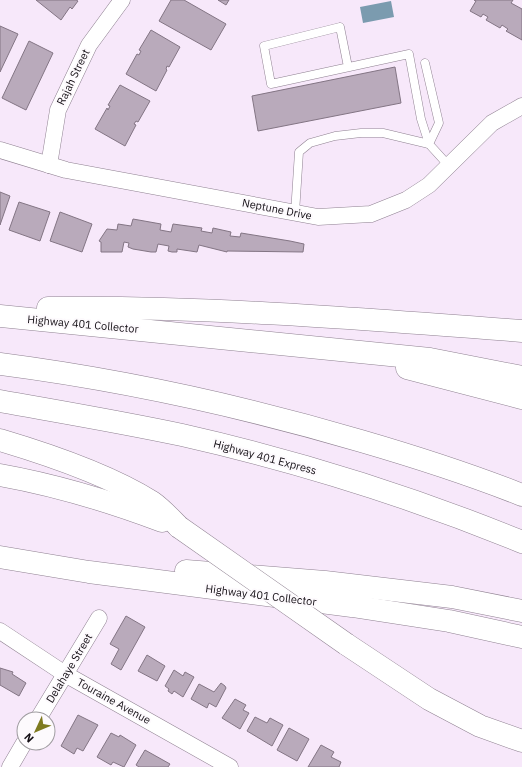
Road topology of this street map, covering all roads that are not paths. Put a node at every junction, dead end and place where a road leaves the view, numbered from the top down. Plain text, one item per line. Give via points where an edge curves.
1 (122, 0) edge
2 (425, 63) dead end
3 (348, 67) junction
4 (522, 106) edge
5 (429, 144) junction
6 (0, 150) edge
7 (49, 165) junction
8 (449, 166) junction
9 (295, 213) junction
10 (0, 309) edge
11 (0, 316) edge
12 (522, 331) edge
13 (317, 348) junction
14 (0, 364) edge
15 (522, 377) edge
16 (522, 398) edge
17 (0, 402) edge
18 (0, 440) edge
19 (420, 458) junction
20 (0, 475) edge
21 (522, 479) edge
22 (522, 495) edge
23 (179, 527) junction
24 (522, 542) edge
25 (0, 557) edge
26 (88, 572) junction
27 (522, 611) edge
28 (99, 618) dead end
29 (0, 631) edge
30 (522, 637) edge
31 (65, 674) junction
32 (43, 711) edge
33 (522, 740) edge
34 (19, 751) edge
35 (10, 767) edge
36 (230, 767) edge

1 - 7 street, Rajah Street via 89,45 58,110
2 - 5 lane via 439,123
3 - 3 lane via 271,84 264,46 340,27
3 - 5 lane via 408,54 421,119
4 - 8 street, Neptune Drive via 492,123
5 - 8 lane
5 - 9 lane via 383,133 335,136 310,143 299,152
6 - 7 street, Neptune Drive
7 - 9 street, Neptune Drive
8 - 9 street, Neptune Drive via 429,185 406,200 371,214 318,217
10 - 12 highway via 133,307 231,311
11 - 13 highway, Highway 401 Collector
13 - 15 highway, Highway 401 Collector via 430,359
13 - 16 highway via 446,377
14 - 19 highway via 129,383 201,398 308,425
17 - 24 highway, Highway 401 Express via 120,422 255,453 410,500
18 - 23 highway via 66,462 124,488 153,503
19 - 21 highway
19 - 22 highway
20 - 23 highway via 46,483 115,503
23 - 33 highway, bridge via 346,644 430,699 480,726
25 - 26 highway, Highway 401 Collector
26 - 27 highway via 186,571 325,582 452,597
26 - 30 highway, Highway 401 Collector via 367,608 449,621
28 - 31 street, Delahaye Street
29 - 31 street, Touraine Avenue
31 - 32 street, Delahaye Street
31 - 36 street, Touraine Avenue
34 - 35 street

